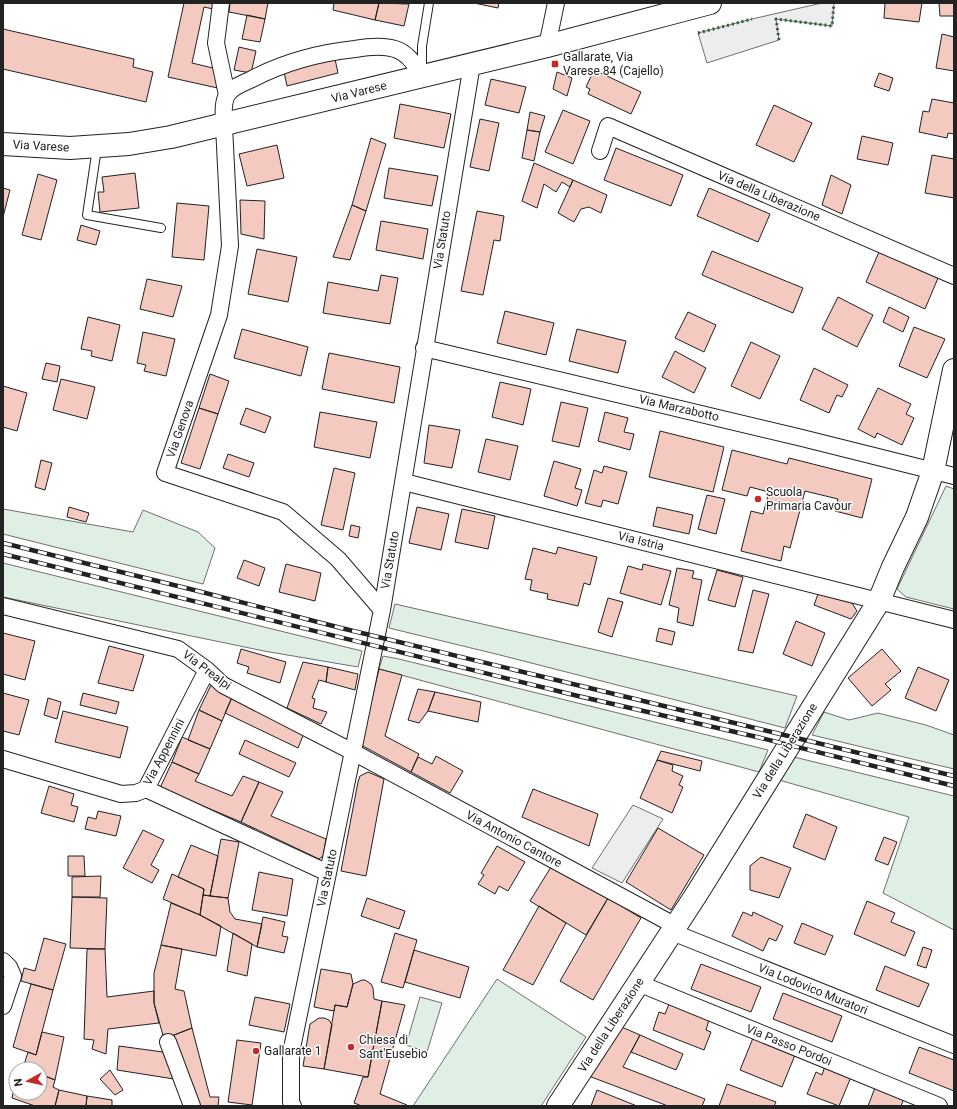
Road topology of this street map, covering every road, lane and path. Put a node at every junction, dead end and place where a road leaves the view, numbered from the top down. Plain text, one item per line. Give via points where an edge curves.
1 (221, 3) edge
2 (429, 3) edge
3 (556, 3) edge
4 (710, 3) edge
5 (547, 46) junction
6 (472, 64) junction
7 (423, 76) junction
8 (227, 95) junction
9 (224, 126) junction
10 (3, 144) edge
11 (98, 147) junction
12 (600, 151) dead end
13 (161, 228) dead end
14 (954, 276) edge
15 (424, 348) junction
16 (954, 370) edge
17 (944, 473) edge
18 (404, 482) junction
19 (879, 601) junction
20 (3, 606) edge
21 (382, 610) junction
22 (954, 620) edge
23 (207, 670) junction
24 (353, 752) junction
25 (3, 759) edge
26 (146, 789) junction
27 (328, 873) junction
28 (674, 929) junction
29 (3, 961) edge
30 (638, 983) junction
31 (3, 1006) edge
32 (168, 1042) dead end
33 (954, 1045) edge
34 (192, 1106) edge
35 (293, 1106) edge
36 (558, 1106) edge
37 (939, 1106) edge

1 - 8 street via 216,43
2 - 7 lane via 422,46
3 - 5 street
4 - 5 street, Via Varese
5 - 6 street, Via Varese
6 - 7 street, Via Varese
6 - 15 street, Via Statuto
7 - 8 street via 404,53 394,49 367,48 317,54 294,61 254,77
7 - 9 street, Via Varese
8 - 9 street
9 - 11 street, Via Varese via 160,139
9 - 21 street, Via Genova via 230,246 219,315 165,473 283,512 338,558
10 - 11 street, Via Varese via 60,148
11 - 13 lane via 88,215
12 - 14 street, Via della Liberazione via 608,126
15 - 17 street, Via Marzabotto
15 - 18 street, Via Statuto
16 - 17 street, Via della Liberazione
17 - 19 street, Via della Liberazione via 917,517
18 - 19 street, Via Istria
18 - 21 street, Via Statuto
19 - 22 street, Via Istria
19 - 28 street, Via della Liberazione
20 - 23 street, Via Prealpi via 178,649
21 - 24 street, Via Statuto
23 - 24 street, Via Prealpi via 223,685
23 - 26 street, Via Appennini
24 - 27 street, Via Statuto
24 - 28 street, Via Antonio Cantore
25 - 26 street, Via Appennini via 121,794
26 - 27 street
27 - 35 street, Via Statuto via 291,1053
28 - 30 street, Via della Liberazione
28 - 33 street, Via Lodovico Muratori
29 - 31 street via 12,976
30 - 36 street, Via della Liberazione
30 - 37 street, Via Passo Pordoi
32 - 34 street

